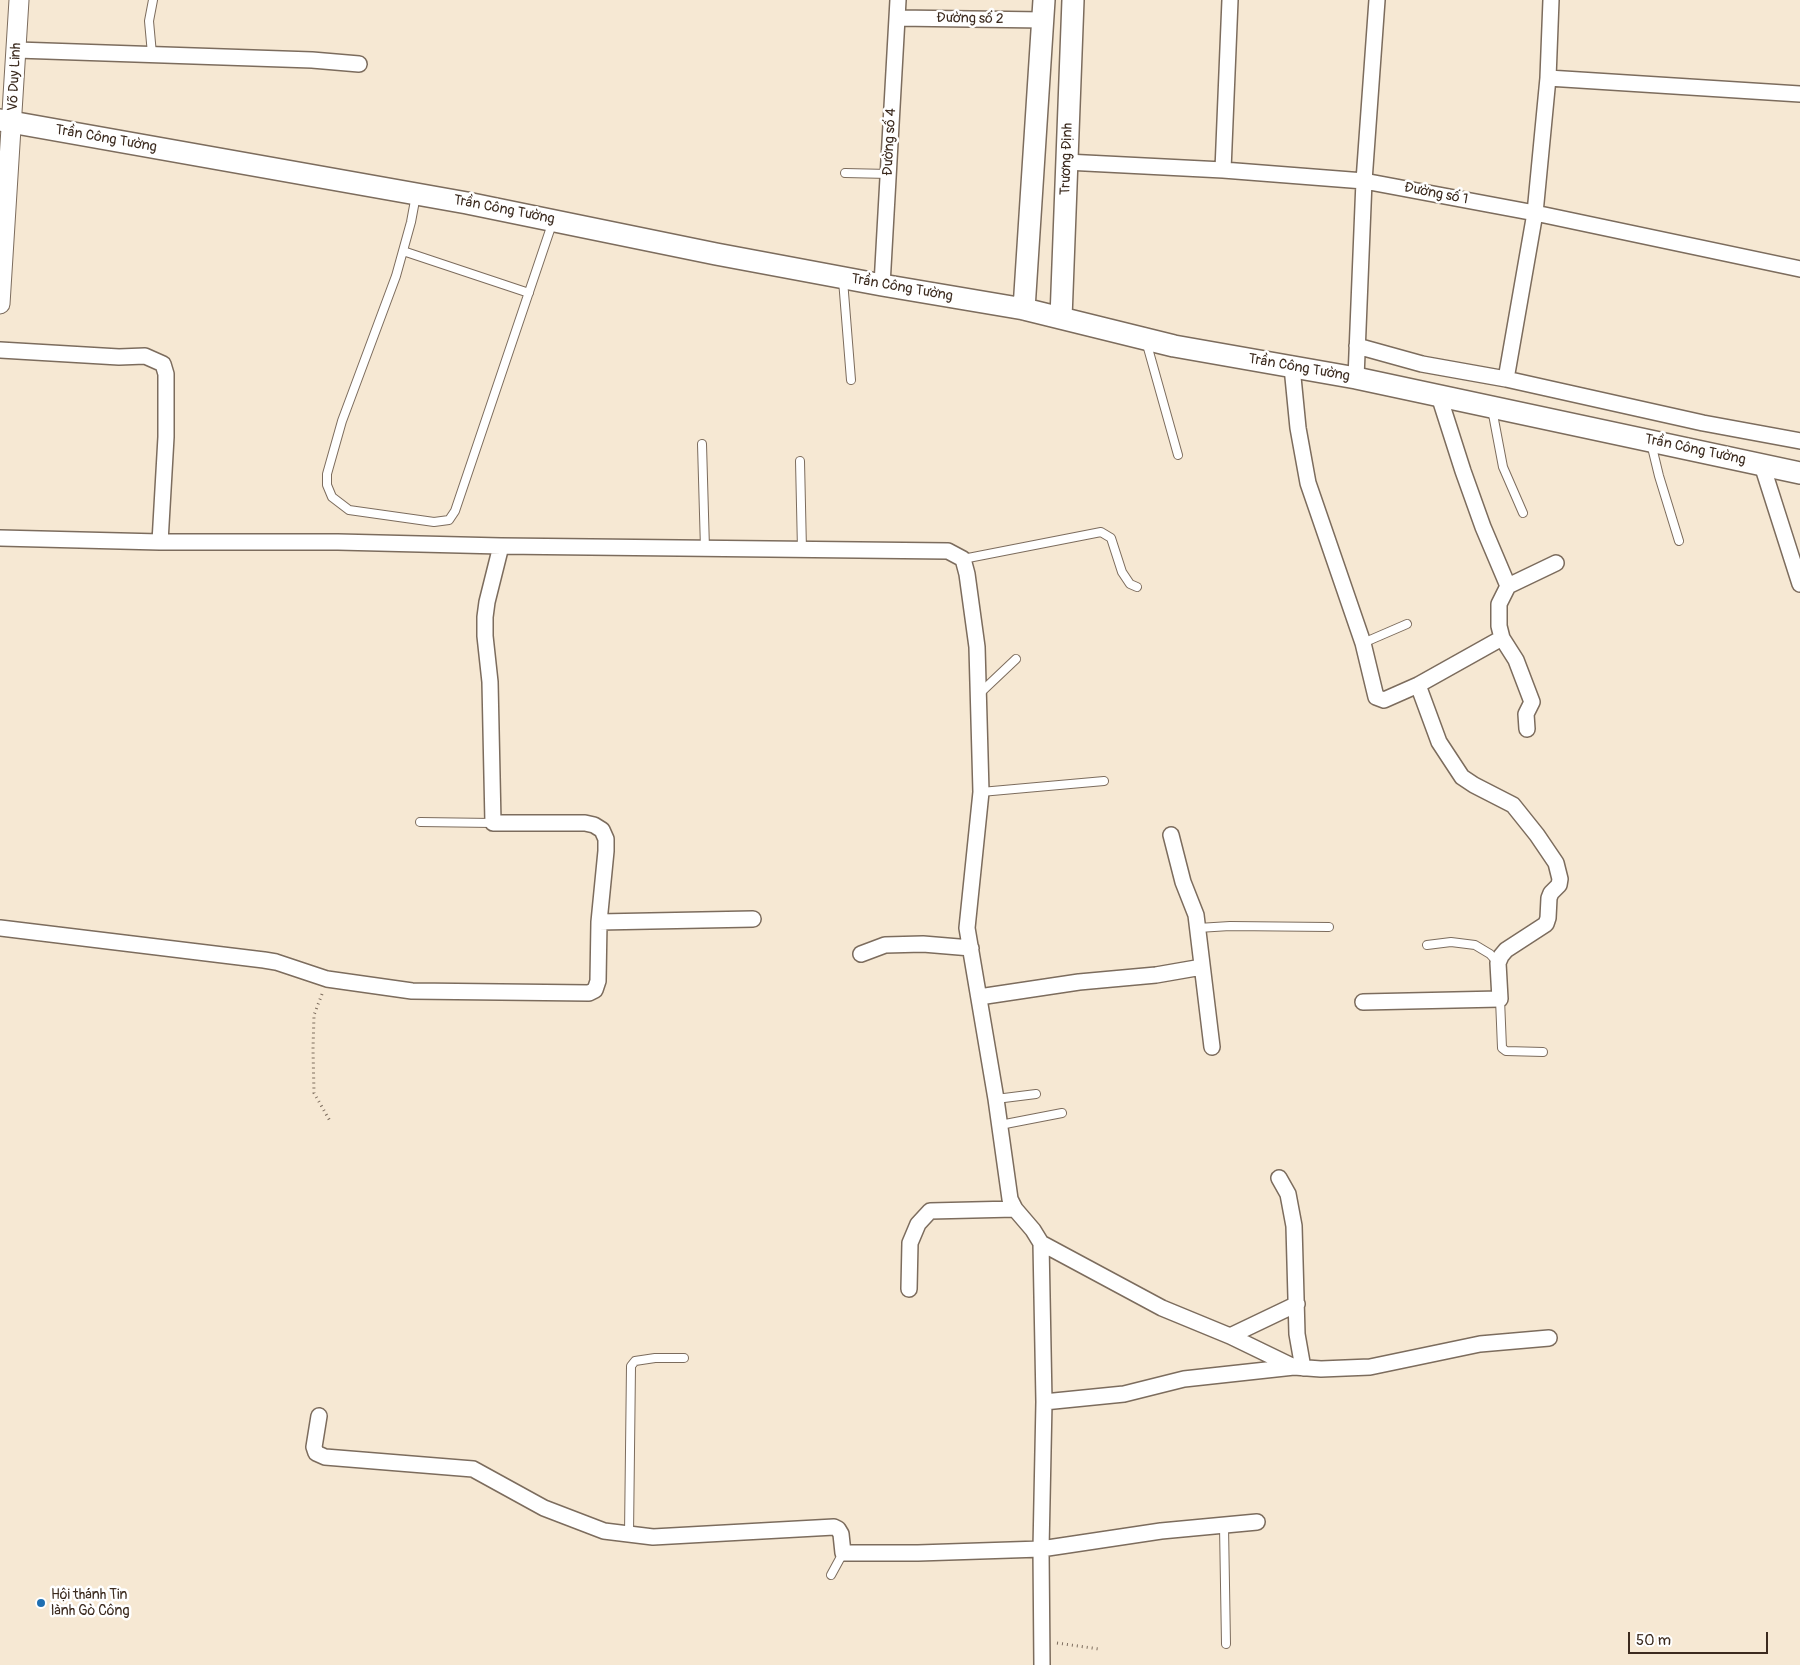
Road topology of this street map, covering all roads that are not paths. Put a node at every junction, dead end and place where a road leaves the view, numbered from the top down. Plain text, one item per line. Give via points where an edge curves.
1 (19, 0) edge
2 (153, 0) edge
3 (898, 0) edge
4 (1073, 0) edge
5 (1230, 0) edge
6 (1377, 0) edge
7 (1551, 0) edge
8 (1044, 10) edge
9 (897, 18) junction
10 (17, 50) junction
11 (152, 54) junction
12 (358, 64) dead end
13 (1548, 78) junction
14 (1800, 94) edge
15 (6, 122) edge
16 (1066, 162) junction
17 (1223, 170) junction
18 (845, 173) dead end
19 (889, 174) junction
20 (1364, 180) junction
21 (416, 193) junction
22 (1535, 212) junction
23 (553, 220) junction
24 (403, 251) junction
25 (1800, 269) edge
26 (843, 278) junction
27 (882, 285) junction
28 (529, 293) junction
29 (0, 304) edge
30 (1024, 309) junction
31 (1061, 318) junction
32 (1146, 339) junction
33 (1357, 346) junction
34 (0, 350) edge
35 (1292, 367) junction
36 (1356, 378) junction
37 (1506, 379) junction
38 (852, 380) dead end
39 (1439, 396) junction
40 (1492, 407) junction
41 (1651, 441) junction
42 (1800, 441) edge
43 (702, 444) dead end
44 (1178, 455) dead end
45 (800, 461) dead end
46 (1762, 464) junction
47 (1800, 472) edge
48 (1523, 513) dead end
49 (0, 538) edge
50 (1680, 541) dead end
51 (160, 542) junction
52 (500, 546) junction
53 (705, 549) junction
54 (802, 550) junction
55 (963, 559) junction
56 (1556, 563) dead end
57 (1800, 584) edge
58 (1508, 586) junction
59 (1137, 587) dead end
60 (1408, 624) dead end
61 (1502, 638) junction
62 (1363, 643) junction
63 (1016, 660) dead end
64 (1418, 685) junction
65 (978, 695) junction
66 (1527, 729) dead end
67 (1104, 781) dead end
68 (981, 792) junction
69 (420, 822) dead end
70 (493, 823) junction
71 (1170, 835) dead end
72 (753, 919) dead end
73 (599, 922) junction
74 (1329, 927) dead end
75 (0, 928) edge
76 (1198, 928) junction
77 (1427, 945) dead end
78 (971, 948) junction
79 (861, 954) dead end
80 (1498, 963) junction
81 (1202, 967) junction
82 (979, 997) junction
83 (1500, 999) junction
84 (1363, 1002) dead end
85 (1212, 1047) dead end
86 (1543, 1052) dead end
87 (1036, 1094) dead end
88 (996, 1099) junction
89 (1062, 1113) dead end
90 (1000, 1125) junction
91 (1279, 1178) dead end
92 (1015, 1209) junction
93 (1041, 1243) junction
94 (909, 1289) dead end
95 (1296, 1304) junction
96 (1230, 1336) junction
97 (1549, 1338) dead end
98 (684, 1358) dead end
99 (1298, 1367) junction
100 (1044, 1402) junction
101 (319, 1416) dead end
102 (1258, 1522) dead end
103 (1224, 1526) junction
104 (629, 1534) junction
105 (1041, 1549) junction
106 (844, 1552) junction
107 (831, 1575) dead end
108 (1226, 1644) dead end
109 (1042, 1665) edge

1 - 10 street, Võ Duy Linh
2 - 11 lane via 149,21
3 - 9 street, Đường số 4
4 - 16 main road, Trương Định
5 - 17 street
6 - 20 street
7 - 13 street
8 - 9 street, Đường số 2
8 - 30 main road
9 - 19 street, Đường số 4
10 - 11 street
10 - 15 street, Võ Duy Linh
11 - 12 street
13 - 14 street
13 - 22 street
15 - 21 main road, Trần Công Tường
15 - 29 street, Võ Duy Linh
16 - 17 street, Đường số 1
16 - 31 main road, Trương Định
17 - 20 street, Đường số 1
18 - 19 lane
19 - 27 street, Đường số 4
20 - 22 street, Đường số 1
20 - 33 street
21 - 23 main road, Trần Công Tường
21 - 24 lane
22 - 25 street, Đường số 1
22 - 37 street
23 - 26 main road, Trần Công Tường
23 - 28 lane
24 - 28 lane
24 - 28 lane via 342,421 327,474 332,496 349,510 434,522 448,520 455,511
26 - 27 main road, Trần Công Tường
26 - 38 lane
27 - 30 main road, Trần Công Tường
30 - 31 main road, Trần Công Tường
31 - 32 main road, Trần Công Tường
32 - 35 main road, Trần Công Tường
32 - 44 lane
33 - 36 street
33 - 37 street, Trần Công Tường via 1422,364
34 - 51 street via 145,356 163,364 166,374 166,437
35 - 36 main road, Trần Công Tường
35 - 62 street via 1308,483
36 - 39 main road, Trần Công Tường
37 - 42 street, Trần Công Tường
39 - 40 main road, Trần Công Tường
39 - 58 street via 1483,527
40 - 41 main road, Trần Công Tường
40 - 48 lane via 1503,467
41 - 46 main road, Trần Công Tường
41 - 50 lane
43 - 53 lane
45 - 54 lane
46 - 47 main road, Trần Công Tường
46 - 57 street
49 - 51 street
51 - 52 street
52 - 53 street
52 - 70 street via 485,617
53 - 54 street
54 - 55 street via 948,552
55 - 59 lane via 1101,532 1111,538 1122,572 1130,584
55 - 65 street via 977,647
56 - 58 street
58 - 61 street via 1499,604
60 - 62 lane
61 - 64 street
61 - 66 street via 1516,660 1532,702 1526,714
62 - 64 street via 1376,697 1384,700
63 - 65 lane
64 - 80 street via 1439,742 1468,781 1513,805 1556,863 1560,879 1549,898 1546,924 1506,950
65 - 68 street
67 - 68 lane
68 - 78 street via 967,928
69 - 70 lane
70 - 73 street via 585,823 602,830 606,851
71 - 76 street
72 - 73 street
73 - 75 street via 598,981 594,990 589,992 412,991 328,979 283,965
74 - 76 lane
76 - 81 street
77 - 80 lane via 1451,942 1475,945
78 - 79 street via 885,945
78 - 82 street
80 - 83 street
81 - 82 street
81 - 85 street
82 - 88 street
83 - 84 street
83 - 86 lane via 1502,1048 1506,1051
87 - 88 lane
88 - 90 street
89 - 90 lane
90 - 92 street via 1010,1199
91 - 95 street via 1288,1194 1294,1226
92 - 93 street
92 - 94 street via 930,1211 918,1224 910,1243
93 - 96 street via 1162,1308
93 - 100 street
95 - 96 street
95 - 99 street
96 - 99 street
97 - 99 street via 1480,1344 1370,1367
98 - 104 lane via 634,1361 631,1366
99 - 100 street via 1184,1379 1124,1394
100 - 105 street
101 - 104 street via 314,1447 316,1453 325,1457 473,1469 544,1508 604,1531
102 - 103 street
103 - 105 street via 1161,1531
103 - 108 lane
104 - 106 street via 653,1537 834,1527 841,1534
105 - 106 street
105 - 109 street
106 - 107 lane

